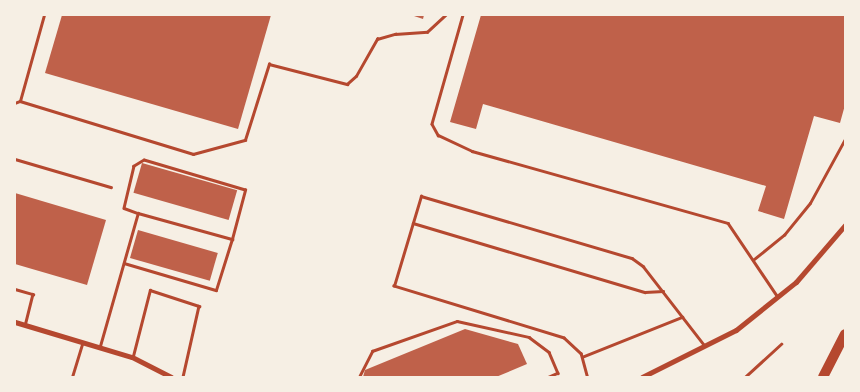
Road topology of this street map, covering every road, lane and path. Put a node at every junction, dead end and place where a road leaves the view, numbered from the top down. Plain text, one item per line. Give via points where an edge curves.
1 (44, 15) edge
2 (444, 15) edge
3 (463, 15) edge
4 (20, 101) junction
5 (15, 103) edge
6 (845, 139) edge
7 (15, 159) edge
8 (111, 187) dead end
9 (138, 213) junction
10 (413, 224) junction
11 (845, 225) edge
12 (232, 239) junction
13 (752, 260) junction
14 (124, 263) junction
15 (15, 289) edge
16 (663, 291) junction
17 (778, 298) junction
18 (682, 316) junction
19 (15, 322) edge
20 (25, 325) junction
21 (845, 334) edge
22 (82, 342) junction
23 (781, 344) dead end
24 (706, 347) junction
25 (100, 348) junction
26 (132, 357) junction
27 (582, 357) junction
28 (824, 375) edge
29 (72, 377) edge
30 (171, 377) edge
31 (183, 377) edge
32 (359, 377) edge
33 (549, 377) edge
34 (587, 377) edge
35 (642, 377) edge
36 (744, 377) edge

1 - 4 lane
2 - 4 lane via 427,32 377,39 347,84 269,64 244,140 193,154
3 - 13 lane via 432,124 438,135 472,151 728,224
4 - 5 lane
6 - 13 lane via 810,202 784,235
7 - 8 lane
9 - 12 lane
9 - 12 lane via 124,208 134,166 144,160 245,190
9 - 14 lane
10 - 16 lane via 645,292
10 - 16 lane via 421,196 632,258 643,266
10 - 27 lane via 394,286 564,338
11 - 17 street via 822,255
12 - 14 lane via 216,290
13 - 17 lane
14 - 25 lane
15 - 20 lane via 33,294
16 - 18 lane
17 - 24 street via 736,330
18 - 24 lane
18 - 27 lane
19 - 20 street
20 - 22 street
21 - 28 highway
22 - 25 street
22 - 29 lane
23 - 36 lane
24 - 35 street
25 - 26 street
26 - 30 street
26 - 31 lane via 150,290 200,306
27 - 34 lane
32 - 33 lane via 372,351 456,321 529,337 549,352 558,373

